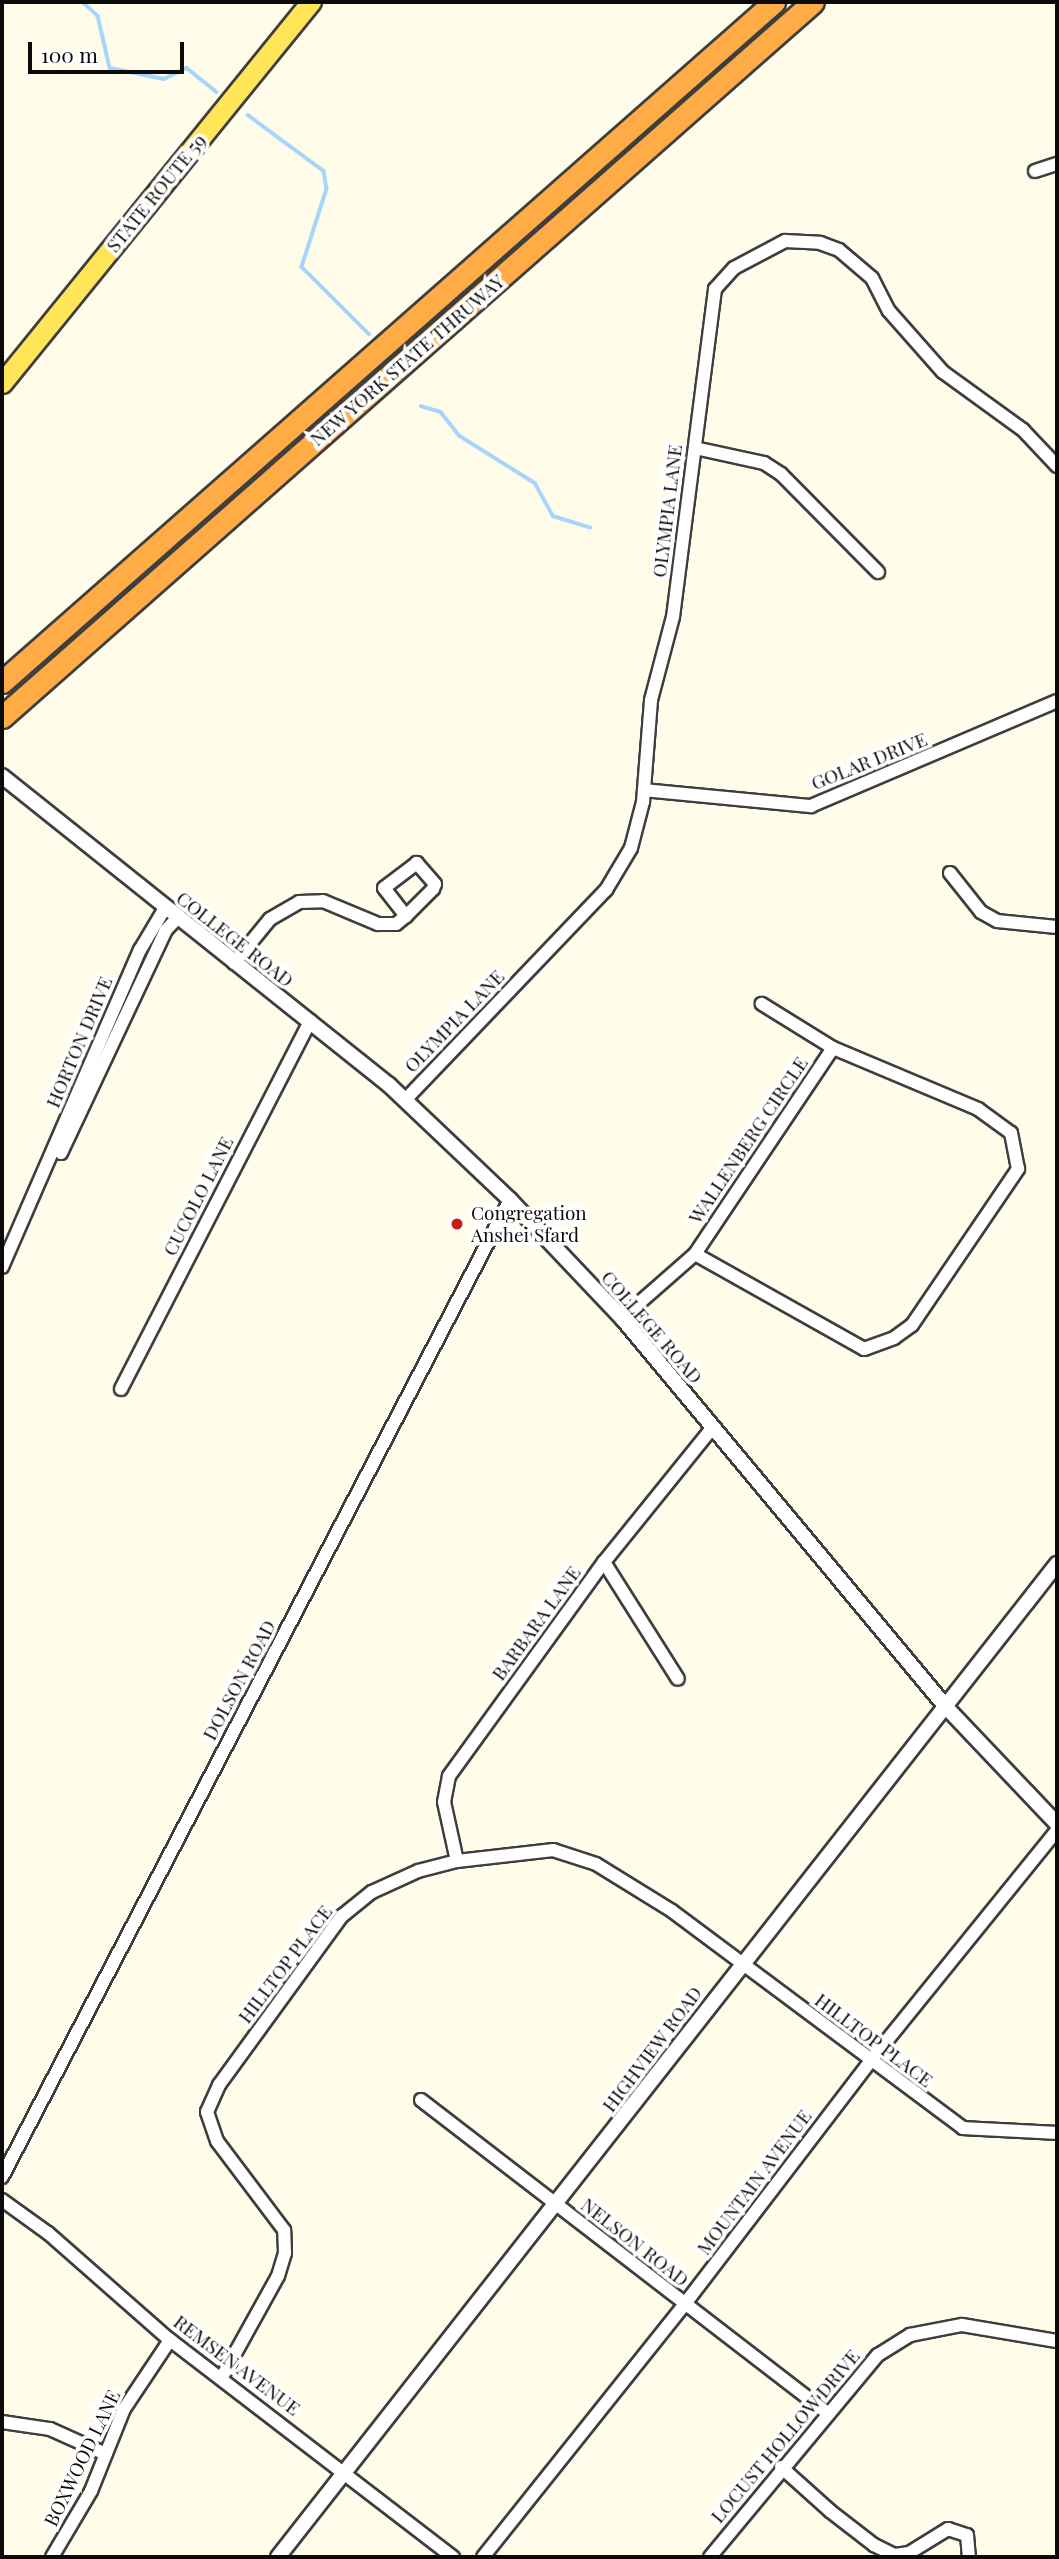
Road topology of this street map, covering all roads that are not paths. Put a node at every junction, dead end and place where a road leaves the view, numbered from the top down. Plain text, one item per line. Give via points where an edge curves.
1 (310, 2) edge
2 (774, 2) edge
3 (813, 2) edge
4 (1057, 164) edge
5 (1035, 171) dead end
6 (2, 383) edge
7 (695, 448) junction
8 (1057, 466) edge
9 (878, 572) dead end
10 (2, 682) edge
11 (1057, 701) edge
12 (2, 718) edge
13 (2, 776) edge
14 (644, 790) junction
15 (950, 873) dead end
16 (171, 913) junction
17 (406, 916) dead end
18 (1057, 927) edge
19 (234, 963) junction
20 (762, 1004) dead end
21 (310, 1021) junction
22 (833, 1048) junction
23 (405, 1100) junction
24 (510, 1200) junction
25 (695, 1254) junction
26 (2, 1267) edge
27 (622, 1318) junction
28 (121, 1389) dead end
29 (713, 1427) junction
30 (604, 1563) junction
31 (1057, 1564) edge
32 (678, 1679) dead end
33 (946, 1707) junction
34 (1057, 1824) edge
35 (1057, 1830) edge
36 (457, 1861) junction
37 (741, 1964) junction
38 (871, 2060) junction
39 (421, 2100) dead end
40 (1057, 2133) edge
41 (2, 2177) edge
42 (2, 2200) edge
43 (556, 2206) junction
44 (684, 2305) junction
45 (170, 2340) junction
46 (1057, 2341) edge
47 (222, 2377) junction
48 (827, 2412) junction
49 (2, 2422) edge
50 (106, 2454) junction
51 (781, 2467) junction
52 (345, 2472) junction
53 (897, 2556) edge
54 (52, 2557) edge
55 (278, 2557) edge
56 (453, 2557) edge
57 (483, 2557) edge
58 (710, 2557) edge
59 (969, 2557) edge

1 - 6 main road, STATE ROUTE 59
2 - 10 highway, NEW YORK STATE THRUWAY
3 - 12 highway, NEW YORK STATE THRUWAY
4 - 5 street
7 - 8 street, OLYMPIA LANE via 715,289 745,258 785,241 804,241 839,250 858,263 916,346 975,399 1023,430
7 - 9 street via 764,463 781,474 819,507
7 - 14 street, OLYMPIA LANE via 673,617 651,700
11 - 14 street, GOLAR DRIVE via 811,806
13 - 16 street, COLLEGE ROAD
14 - 23 street, OLYMPIA LANE via 631,848 606,890
15 - 18 street via 981,912 997,921
16 - 19 street, COLLEGE ROAD
16 - 26 street, HORTON DRIVE via 140,950
17 - 19 street via 385,925 323,901 299,902 270,919
19 - 21 street, COLLEGE ROAD
20 - 22 street
21 - 23 street, COLLEGE ROAD
21 - 28 street, CUCOLO LANE
22 - 25 street, WALLENBERG CIRCLE
22 - 25 street, WALLENBERG CIRCLE via 978,1109 1011,1133 1018,1168 912,1325 894,1338 864,1349
23 - 24 street, COLLEGE ROAD
24 - 27 street, COLLEGE ROAD
24 - 41 street, DOLSON ROAD
25 - 27 street, WALLENBERG CIRCLE
27 - 29 street, COLLEGE ROAD
29 - 30 street, BARBARA LANE
29 - 33 street, COLLEGE ROAD
30 - 32 street
30 - 36 street, BARBARA LANE via 449,1776 444,1802
31 - 33 street, HIGHVIEW ROAD
33 - 34 street, COLLEGE ROAD
33 - 37 street, HIGHVIEW ROAD
35 - 38 street, MOUNTAIN AVENUE
36 - 37 street, HILLTOP PLACE via 553,1850 596,1864 672,1911
36 - 47 street, HILLTOP PLACE via 418,1871 372,1892 342,1916 219,2085 208,2112 217,2141 284,2230 285,2253 278,2276
37 - 38 street, HILLTOP PLACE
37 - 43 street, HIGHVIEW ROAD
38 - 40 street, HILLTOP PLACE via 963,2128
38 - 44 street, MOUNTAIN AVENUE
39 - 43 street, NELSON ROAD
42 - 45 street, REMSEN AVENUE via 48,2233
43 - 44 street, NELSON ROAD
43 - 52 street, HIGHVIEW ROAD
44 - 48 street, NELSON ROAD
44 - 57 street, MOUNTAIN AVENUE
45 - 47 street, REMSEN AVENUE
45 - 50 street, BOXWOOD LANE via 124,2409
46 - 48 street, LOCUST HOLLOW DRIVE via 962,2325 910,2335 878,2355
47 - 52 street, REMSEN AVENUE
48 - 51 street, LOCUST HOLLOW DRIVE
49 - 50 street via 50,2429
50 - 54 street, BOXWOOD LANE via 70,2532
51 - 53 street via 830,2511
51 - 58 street, LOCUST HOLLOW DRIVE
52 - 55 street, HIGHVIEW ROAD
52 - 56 street, REMSEN AVENUE
53 - 59 street via 948,2529 967,2535

